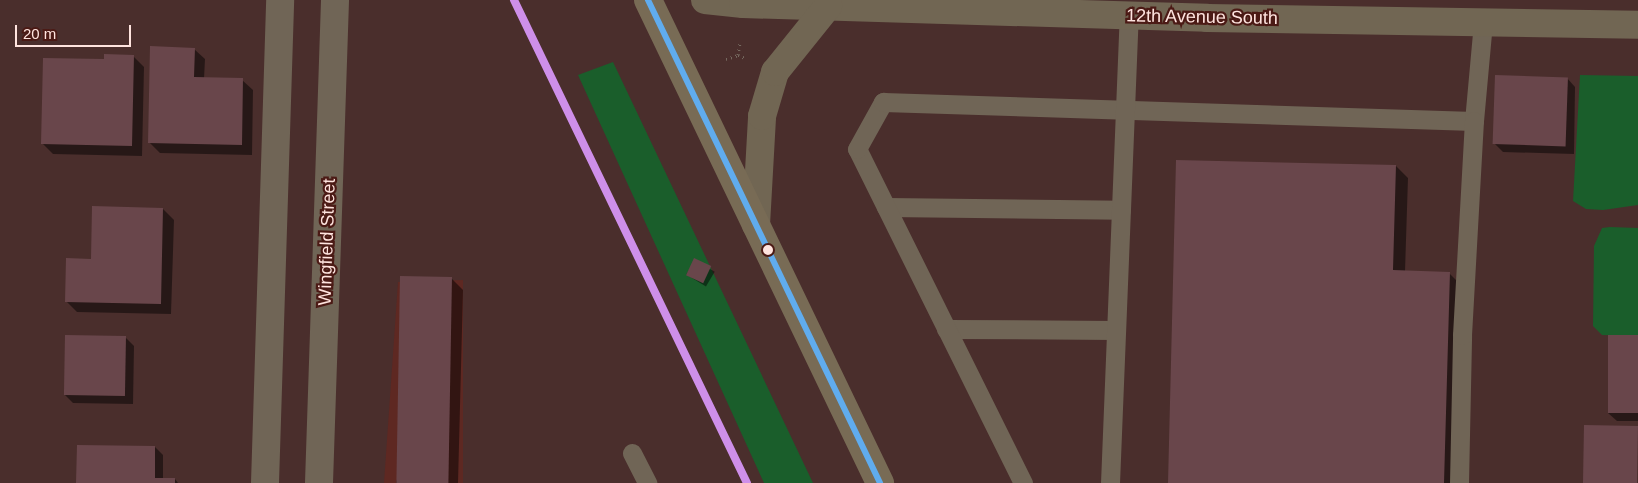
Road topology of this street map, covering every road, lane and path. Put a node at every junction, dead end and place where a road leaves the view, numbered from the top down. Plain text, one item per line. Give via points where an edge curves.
1 (280, 0) edge
2 (335, 0) edge
3 (648, 0) edge
4 (706, 0) edge
5 (828, 3) edge
6 (1207, 9) edge
7 (1128, 15) junction
8 (1483, 22) junction
9 (1638, 25) edge
10 (740, 42) dead end
11 (738, 55) junction
12 (726, 59) dead end
13 (752, 62) dead end
14 (1125, 110) junction
15 (1474, 121) junction
16 (886, 207) junction
17 (1121, 210) junction
18 (756, 224) junction
19 (946, 329) junction
20 (1116, 330) junction
21 (632, 453) dead end
22 (265, 483) edge
23 (319, 483) edge
24 (646, 483) edge
25 (880, 483) edge
26 (1023, 483) edge
27 (1110, 483) edge
28 (1459, 483) edge

1 - 22 street
2 - 23 street, Wingfield Street
3 - 18 main road
4 - 5 street, 12th Avenue South via 743,4
5 - 7 street, 12th Avenue South
5 - 18 street via 775,72 762,116
6 - 7 street, 12th Avenue South
6 - 8 street, 12th Avenue South
7 - 14 lane
8 - 9 street, 12th Avenue South
8 - 15 lane
10 - 11 path
11 - 12 path
11 - 13 path
14 - 15 lane
14 - 16 lane via 883,102 857,148
14 - 17 lane
15 - 28 lane via 1462,335
16 - 17 lane
16 - 19 lane
17 - 20 lane
18 - 25 main road
19 - 20 lane
19 - 26 lane
20 - 27 lane
21 - 24 lane

